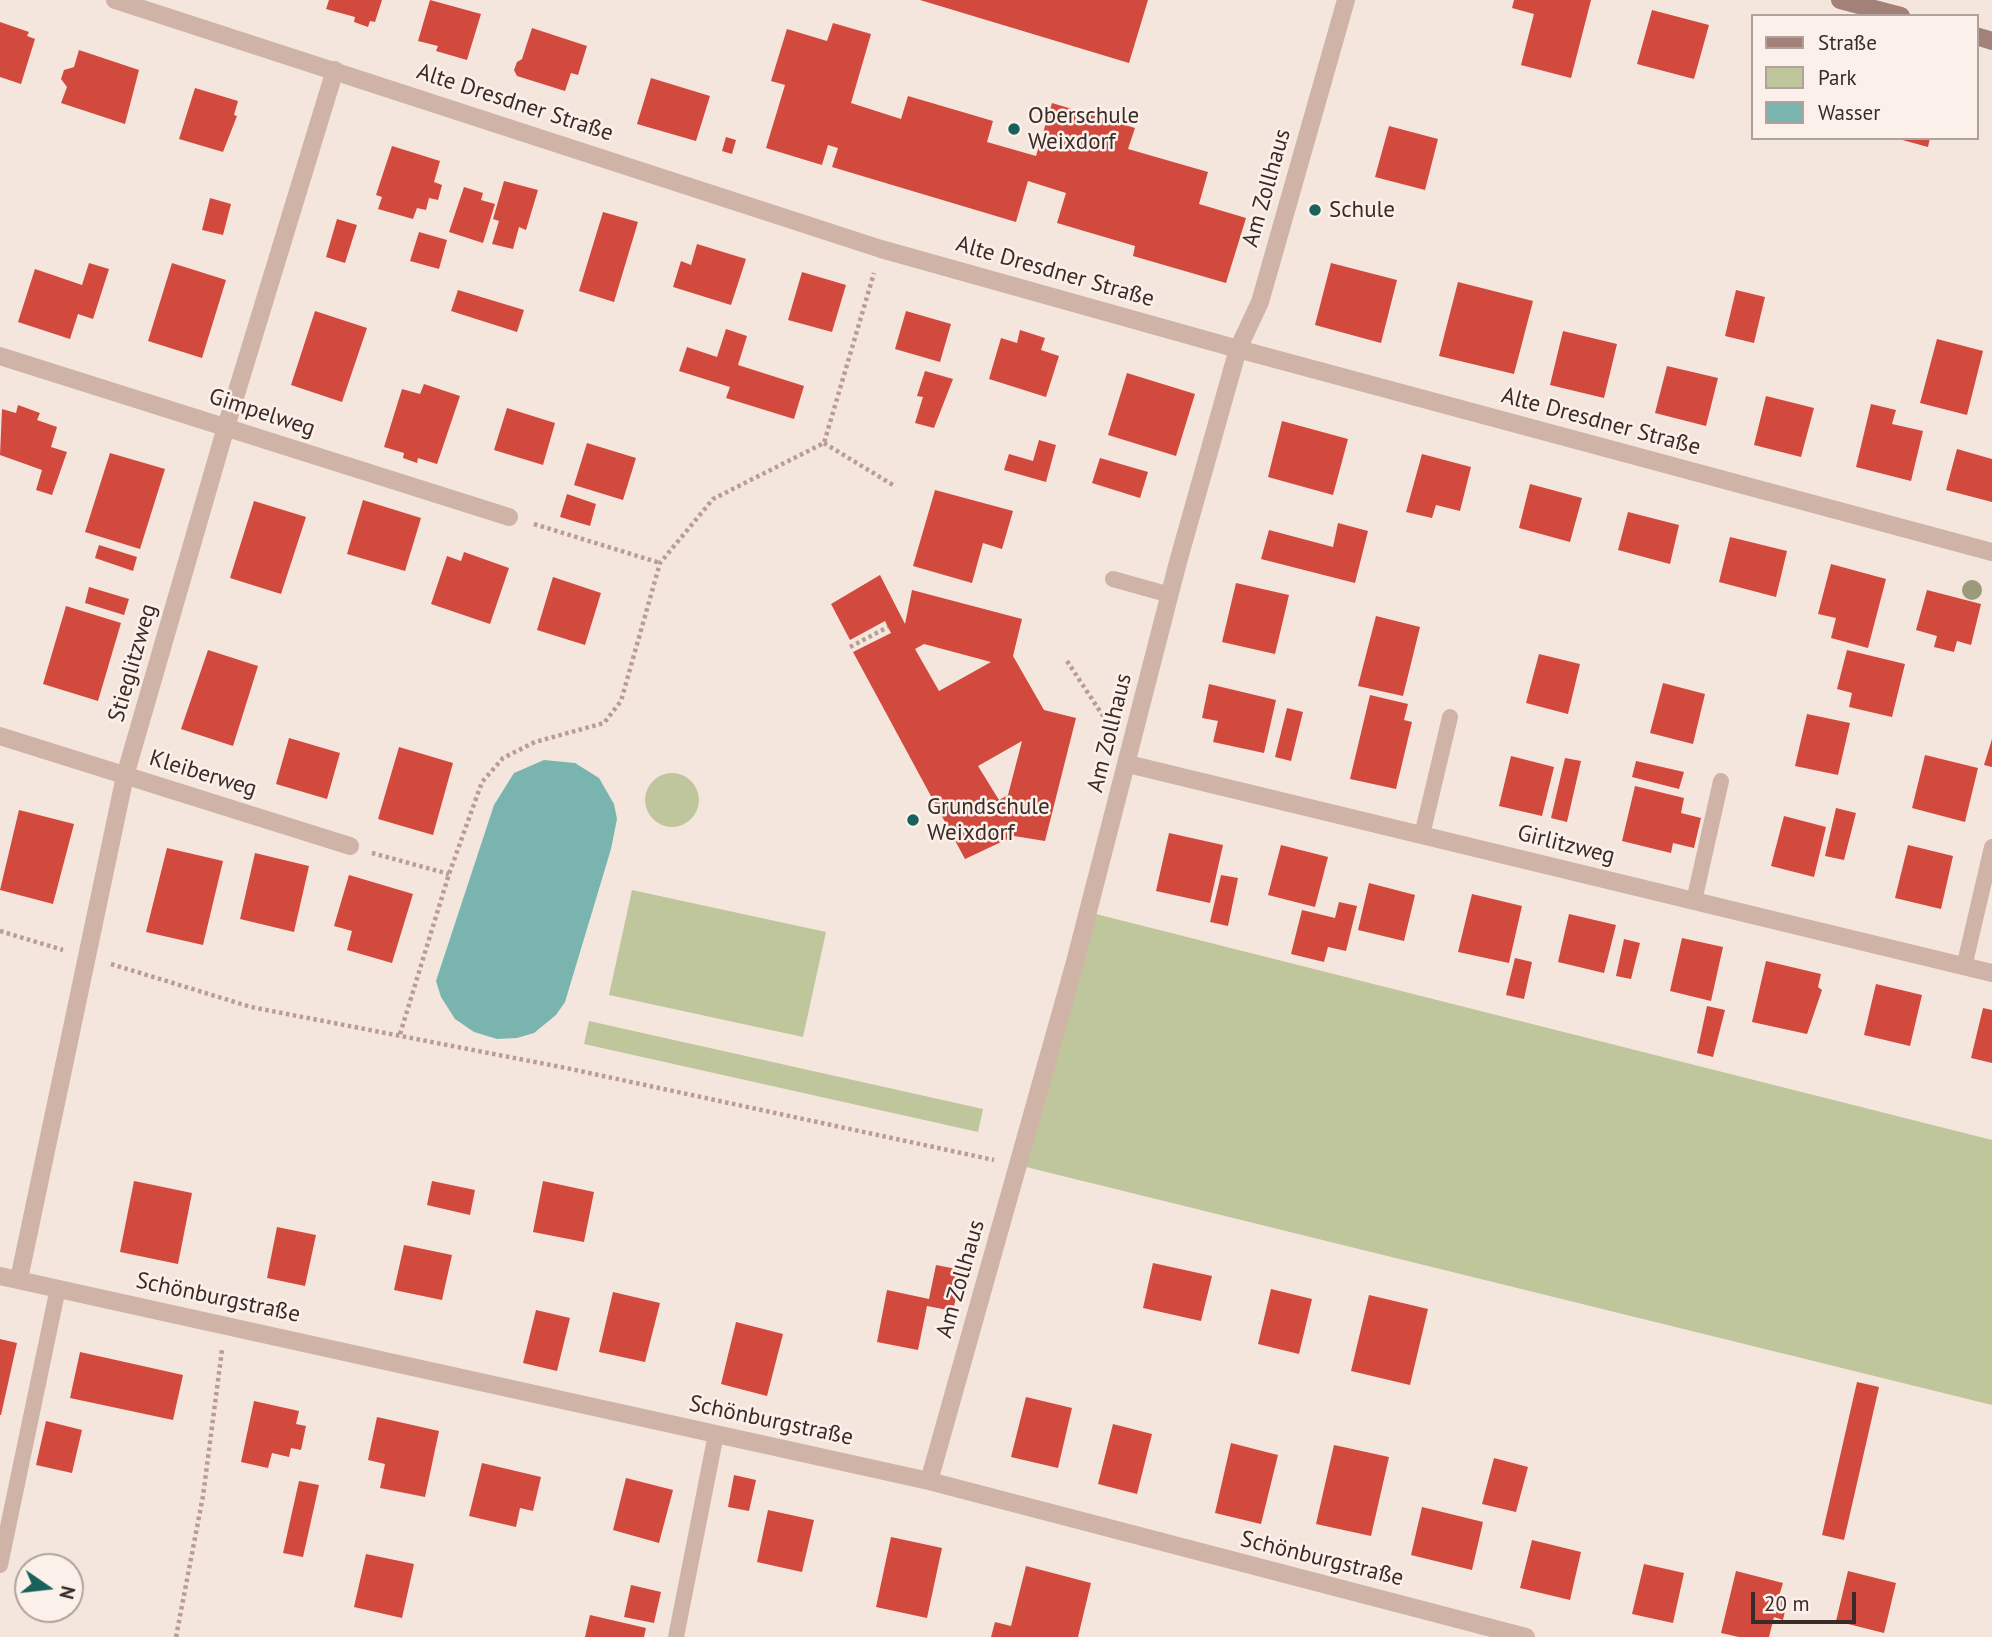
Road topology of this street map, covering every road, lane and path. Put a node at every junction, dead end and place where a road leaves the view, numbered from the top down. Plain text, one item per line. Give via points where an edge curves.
1 (116, 0) edge
2 (1346, 0) edge
3 (1840, 0) edge
4 (1893, 14) edge
5 (335, 70) junction
6 (881, 249) junction
7 (1238, 349) junction
8 (0, 356) edge
9 (226, 427) junction
10 (824, 443) junction
11 (893, 485) dead end
12 (509, 517) joint
13 (1992, 552) edge
14 (660, 563) junction
15 (1113, 579) dead end
16 (1170, 595) junction
17 (888, 627) dead end
18 (850, 647) dead end
19 (1068, 661) dead end
20 (1450, 717) dead end
21 (1104, 720) dead end
22 (0, 737) edge
23 (1128, 764) junction
24 (125, 776) junction
25 (1721, 781) dead end
26 (1422, 835) junction
27 (350, 846) joint
28 (1992, 847) edge
29 (449, 874) junction
30 (1694, 901) junction
31 (0, 931) edge
32 (88, 957) junction
33 (1964, 967) junction
34 (1992, 974) edge
35 (400, 1034) junction
36 (1018, 1165) junction
37 (0, 1276) edge
38 (19, 1279) junction
39 (58, 1288) junction
40 (226, 1325) junction
41 (716, 1434) junction
42 (929, 1481) junction
43 (0, 1565) edge
44 (176, 1637) edge
45 (676, 1637) edge
46 (1526, 1637) edge

1 - 5 street, Alte Dresdner Straße
2 - 7 street, Am Zollhaus via 1260,302
3 - 4 main road
5 - 6 street, Alte Dresdner Straße
5 - 9 street, Stieglitzweg
6 - 7 street, Alte Dresdner Straße
6 - 10 path
7 - 13 street, Alte Dresdner Straße
7 - 16 street, Am Zollhaus
8 - 9 street, Gimpelweg
9 - 12 street, Gimpelweg
9 - 24 street, Stieglitzweg
10 - 11 path
10 - 14 path via 713,499
12 - 14 path
14 - 29 path via 621,701 604,723 535,742 503,758 482,782
15 - 16 lane
16 - 23 street, Am Zollhaus
17 - 18 path
19 - 21 path
20 - 26 lane
22 - 24 street, Kleiberweg
23 - 26 street, Girlitzweg
23 - 36 street, Am Zollhaus
24 - 27 street, Kleiberweg
24 - 32 street, Stieglitzweg
25 - 30 lane
26 - 30 street, Girlitzweg
27 - 29 path
28 - 33 lane
29 - 35 path
30 - 33 street, Girlitzweg
31 - 32 path
32 - 35 path via 251,1007
32 - 38 street, Stieglitzweg
33 - 34 street, Girlitzweg
35 - 36 path
36 - 42 street, Am Zollhaus
37 - 38 street, Schönburgstraße
38 - 39 street, Schönburgstraße
39 - 40 street, Schönburgstraße
39 - 43 lane
40 - 41 street, Schönburgstraße
40 - 44 path via 203,1496
41 - 42 street, Schönburgstraße
41 - 45 lane
42 - 46 street, Schönburgstraße

